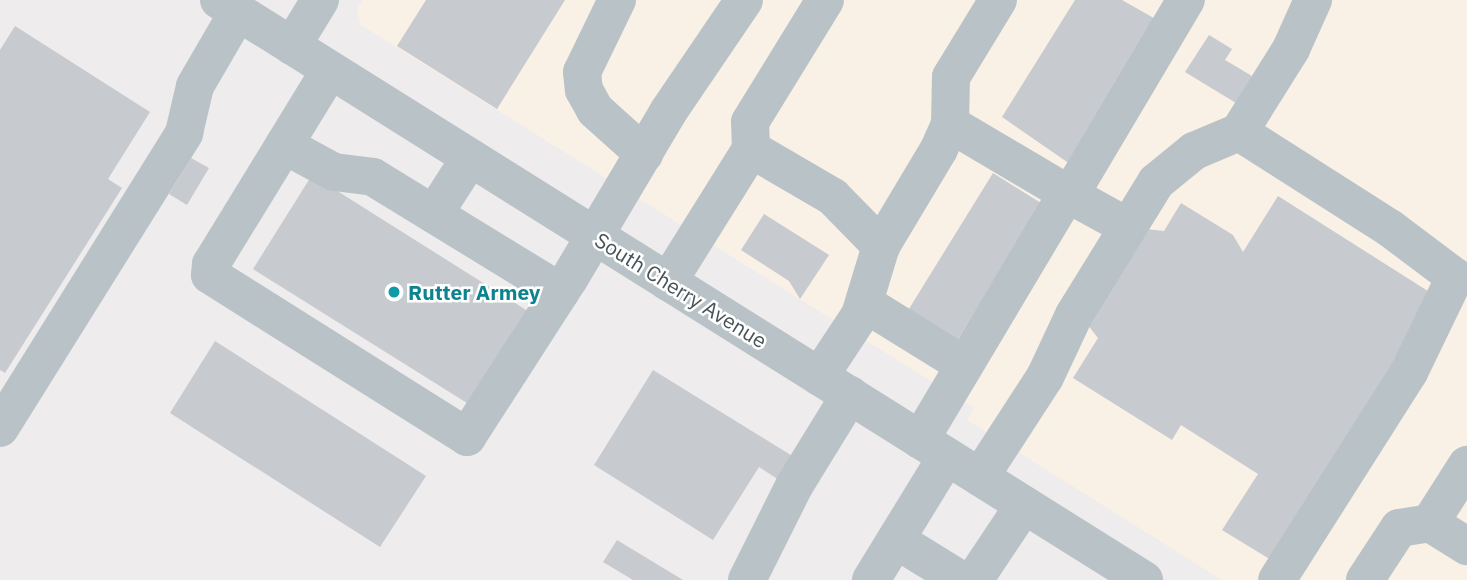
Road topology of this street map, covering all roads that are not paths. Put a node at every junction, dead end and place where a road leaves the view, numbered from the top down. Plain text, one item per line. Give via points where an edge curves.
1 (320, 0) edge
2 (617, 0) edge
3 (744, 0) edge
4 (825, 0) edge
5 (998, 0) edge
6 (1186, 0) edge
7 (1313, 0) edge
8 (228, 6) edge
9 (292, 46) junction
10 (330, 70) junction
11 (950, 124) junction
12 (1238, 132) junction
13 (284, 145) junction
14 (751, 149) junction
15 (644, 154) junction
16 (470, 158) junction
17 (1070, 195) junction
18 (434, 214) junction
19 (1128, 227) junction
20 (595, 236) junction
21 (881, 246) junction
22 (668, 282) junction
23 (561, 292) junction
24 (864, 303) junction
25 (964, 365) junction
26 (834, 386) junction
27 (0, 428) edge
28 (934, 448) junction
29 (1467, 465) edge
30 (981, 477) junction
31 (1024, 505) junction
32 (1430, 523) junction
33 (896, 540) junction
34 (1467, 545) edge
35 (939, 575) edge
36 (747, 580) edge
37 (871, 580) edge
38 (974, 580) edge
39 (1144, 580) edge
40 (1277, 580) edge
41 (1365, 580) edge

1 - 9 street
2 - 15 street via 582,72 584,90 595,110
3 - 15 street
4 - 14 street via 750,121
5 - 11 street via 951,76
6 - 17 street
7 - 12 street via 1291,49
8 - 9 street, South Cherry Avenue
8 - 27 street via 195,86 184,133
9 - 10 street, South Cherry Avenue
10 - 13 street
10 - 16 street, South Cherry Avenue
11 - 17 street
11 - 21 street
12 - 19 street via 1194,151 1156,182
12 - 40 street via 1391,229 1455,277 1409,372
13 - 18 street via 334,173 373,177
13 - 23 street via 211,264 210,275 467,437
14 - 21 street via 833,197
14 - 22 street
15 - 20 street
16 - 18 street
16 - 20 street, South Cherry Avenue
17 - 19 street
17 - 25 street
18 - 23 street
19 - 30 street via 1074,315 1045,377
20 - 22 street, South Cherry Avenue
20 - 23 street
21 - 24 street
22 - 26 street, South Cherry Avenue
24 - 25 street
24 - 26 street
25 - 28 street
26 - 28 street, South Cherry Avenue
26 - 36 street via 794,486
28 - 30 street, South Cherry Avenue
28 - 33 street
29 - 32 street
30 - 31 street, South Cherry Avenue
31 - 38 street
31 - 39 street, South Cherry Avenue
32 - 34 street
32 - 41 street via 1399,528
33 - 35 street
33 - 37 street

